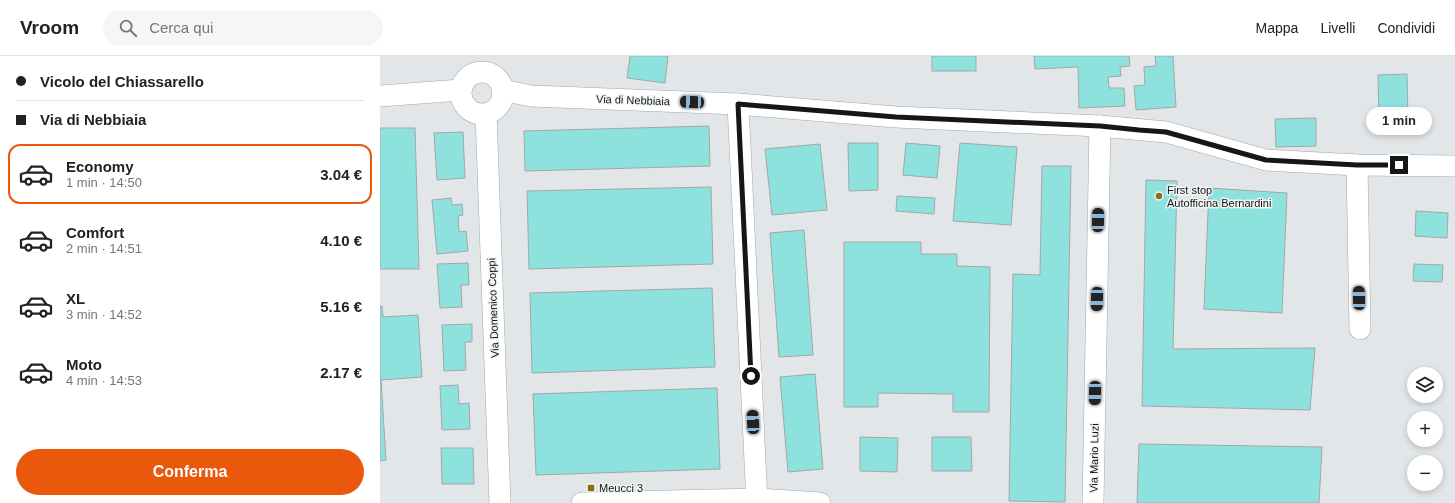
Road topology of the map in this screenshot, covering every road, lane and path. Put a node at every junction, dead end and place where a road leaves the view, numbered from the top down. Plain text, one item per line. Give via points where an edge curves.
1 (476, 64) edge
2 (461, 90) junction
3 (502, 90) junction
4 (380, 96) edge
5 (738, 104) junction
6 (486, 114) junction
7 (1100, 126) junction
8 (1357, 165) junction
9 (1455, 166) edge
10 (1360, 329) dead end
11 (757, 501) edge
12 (500, 503) edge
13 (582, 503) edge
14 (820, 503) edge
15 (1093, 503) edge

1 - 2 street
1 - 3 street via 483,72 496,78
2 - 4 street
2 - 6 street via 463,103 468,108 479,114
3 - 5 street, Via di Nebbiaia via 531,96
3 - 6 street via 497,108
5 - 7 street, Via di Nebbiaia via 896,117
5 - 11 street
6 - 12 street, Via Domenico Coppi
7 - 8 street, Via di Nebbiaia via 1166,132 1266,160
7 - 15 street, Via Mario Luzi
8 - 9 street, Via di Nebbiaia
8 - 10 street
11 - 13 street
11 - 14 street

